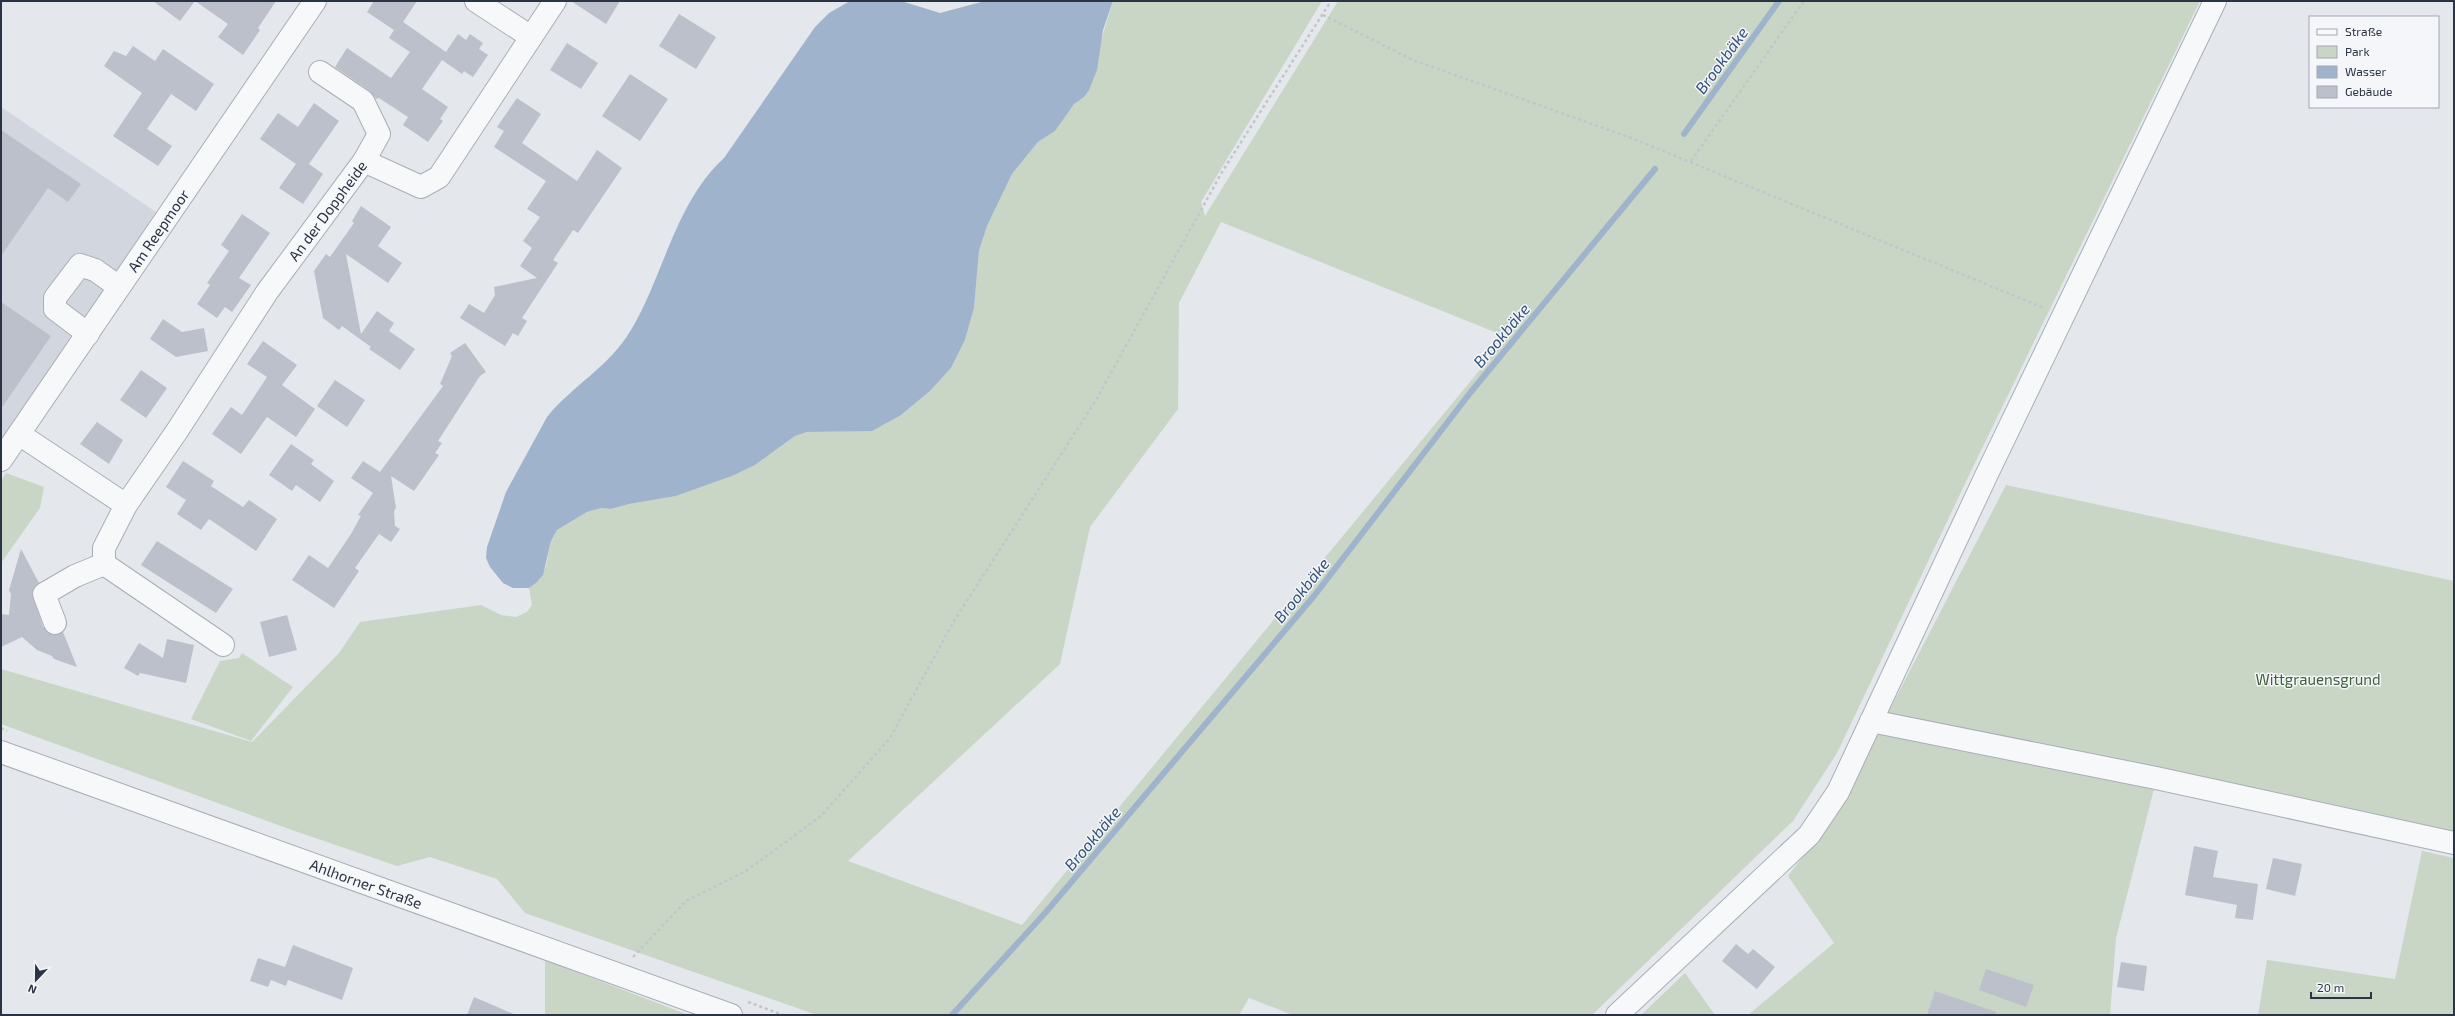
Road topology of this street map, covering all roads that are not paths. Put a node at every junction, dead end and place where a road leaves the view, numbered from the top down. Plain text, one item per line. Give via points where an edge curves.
1 (315, 1) edge
2 (476, 1) edge
3 (555, 1) edge
4 (2215, 1) edge
5 (531, 38) junction
6 (320, 72) dead end
7 (364, 162) junction
8 (119, 287) junction
9 (88, 334) junction
10 (19, 434) junction
11 (1, 460) edge
12 (126, 504) junction
13 (104, 564) junction
14 (56, 623) dead end
15 (223, 645) dead end
16 (1871, 721) junction
17 (1, 752) edge
18 (2454, 843) edge
19 (731, 1015) edge
20 (1617, 1015) edge

1 - 8 street, Am Reepmoor
2 - 5 street
3 - 5 street, An der Doppheide
4 - 16 street
5 - 7 street, An der Doppheide via 439,177 421,187
6 - 7 street via 363,101 379,134
7 - 12 street, An der Doppheide via 267,292 177,431
8 - 9 street, Am Reepmoor
8 - 9 street via 95,270 80,265 55,298 55,309
9 - 10 street, Am Reepmoor
10 - 11 street, Am Reepmoor
10 - 12 street
12 - 13 street, An der Doppheide via 104,548
13 - 14 street via 75,576 44,594
13 - 15 street
16 - 18 street via 2156,778
16 - 20 street via 1838,792 1809,835
17 - 19 street, Ahlhorner Straße

